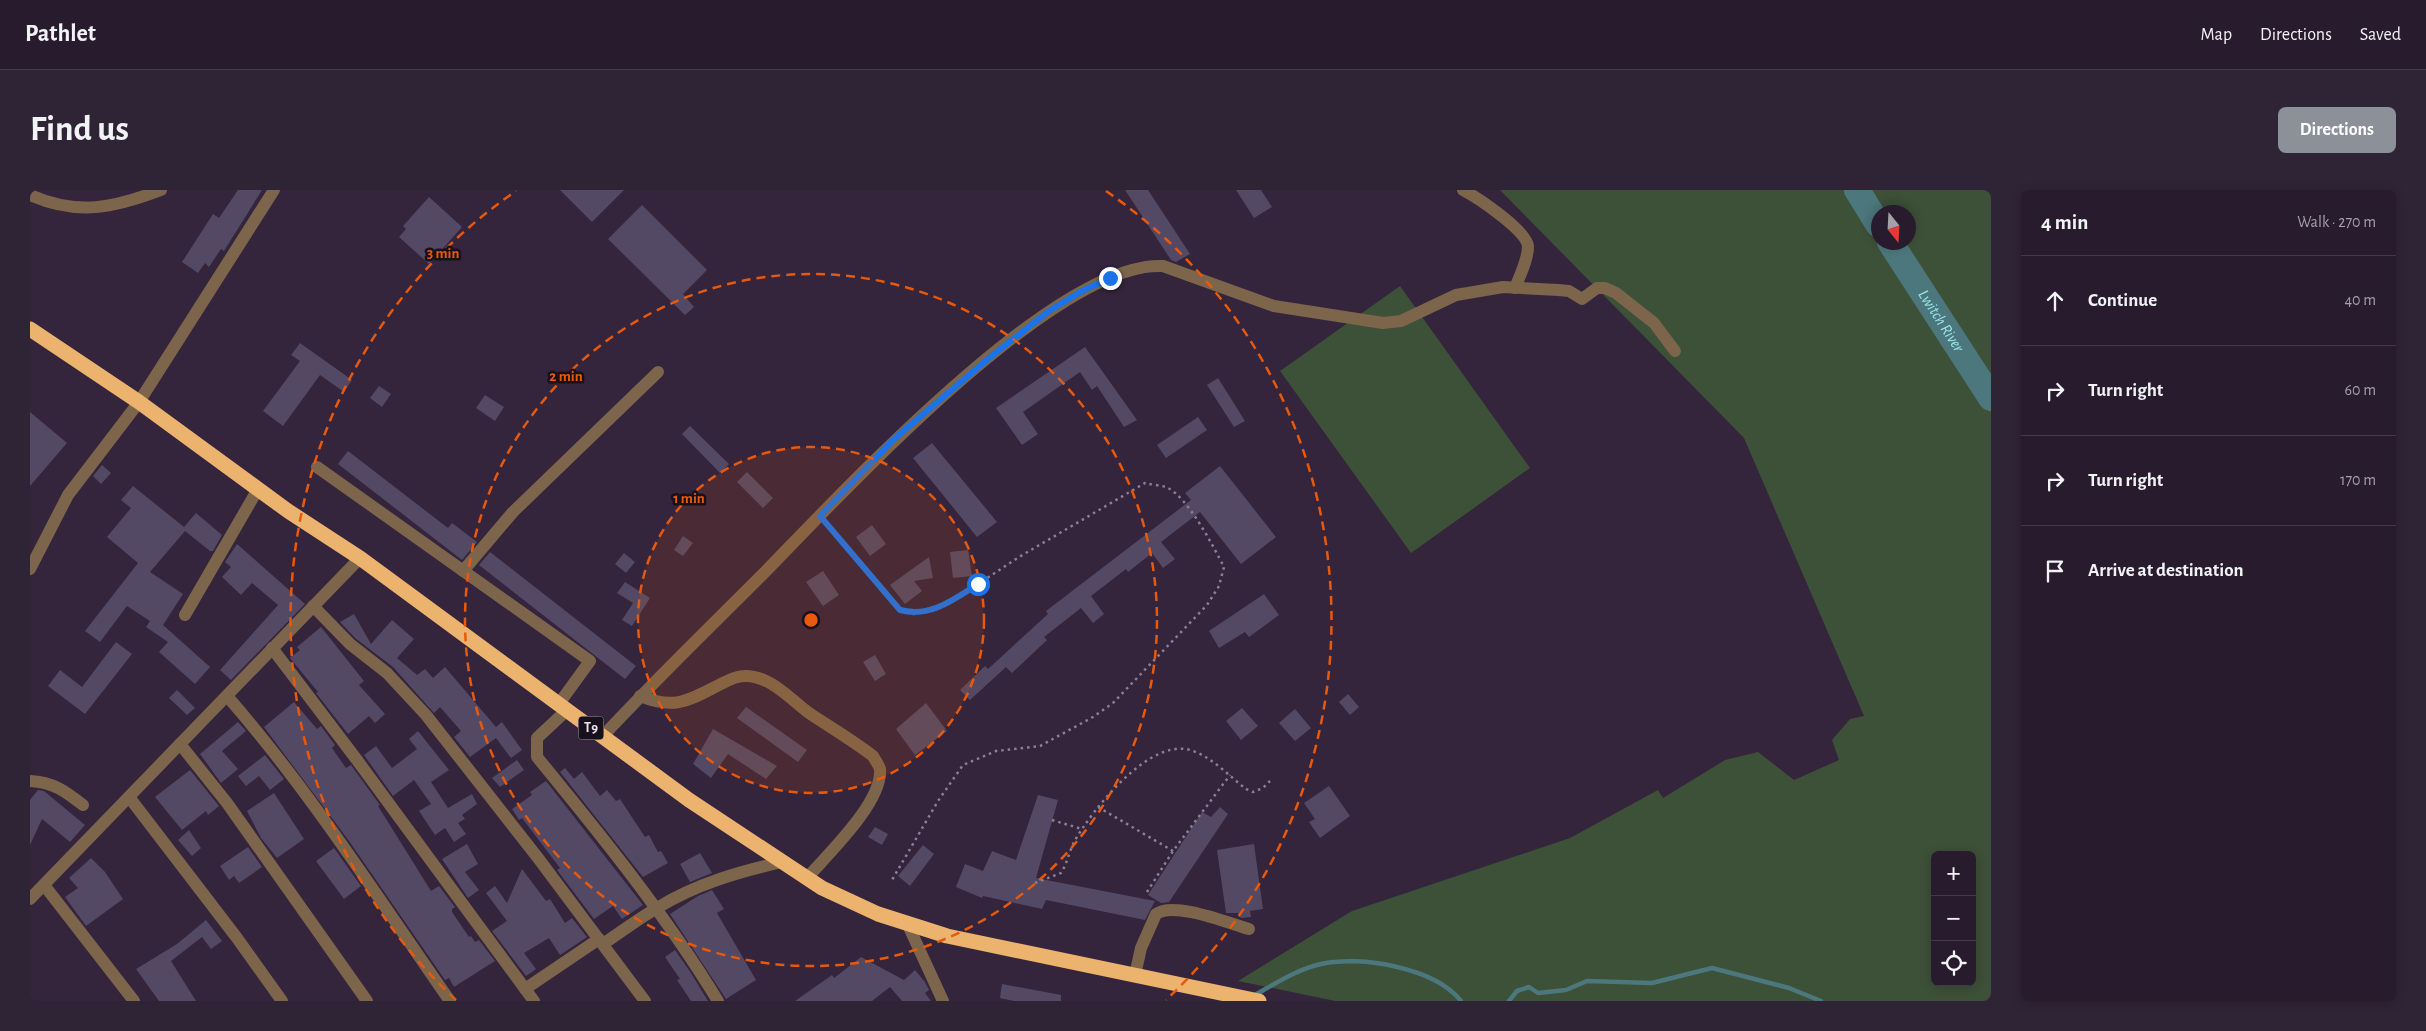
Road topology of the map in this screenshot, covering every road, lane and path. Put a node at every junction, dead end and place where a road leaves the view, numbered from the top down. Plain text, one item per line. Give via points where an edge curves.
1 (161, 190) edge
2 (274, 190) edge
3 (1463, 190) edge
4 (30, 195) edge
5 (1515, 288) junction
6 (30, 329) edge
7 (1675, 351) dead end
8 (658, 372) dead end
9 (139, 402) junction
10 (317, 467) dead end
11 (258, 489) junction
12 (820, 516) junction
13 (360, 558) junction
14 (30, 569) edge
15 (463, 570) junction
16 (313, 606) junction
17 (185, 615) dead end
18 (272, 648) junction
19 (227, 696) junction
20 (640, 696) junction
21 (562, 708) junction
22 (603, 736) junction
23 (180, 744) junction
24 (1230, 775) junction
25 (30, 781) edge
26 (1270, 781) dead end
27 (129, 797) junction
28 (83, 805) dead end
29 (1098, 807) junction
30 (1052, 820) dead end
31 (1082, 829) junction
32 (1173, 851) junction
33 (782, 862) junction
34 (807, 878) junction
35 (892, 880) dead end
36 (1035, 884) dead end
37 (44, 885) junction
38 (1147, 892) dead end
39 (30, 899) edge
40 (656, 908) junction
41 (908, 925) junction
42 (1249, 929) dead end
43 (601, 942) junction
44 (1135, 975) junction
45 (525, 989) junction
46 (134, 1001) edge
47 (282, 1001) edge
48 (367, 1001) edge
49 (450, 1001) edge
50 (534, 1001) edge
51 (645, 1001) edge
52 (718, 1001) edge
53 (943, 1001) edge
54 (1258, 1001) edge

1 - 4 street via 127,203 86,209 49,203
2 - 9 street
3 - 5 street via 1520,232 1528,244
5 - 7 street via 1568,291 1582,298 1594,290 1605,288 1654,323
5 - 12 street via 1456,295 1401,321 1383,323 1274,306 1163,266 1133,269 1082,291 1019,334 893,440
6 - 9 highway, T9
8 - 15 street via 513,512
9 - 11 highway, T9
9 - 14 street via 68,495
10 - 15 street
11 - 13 highway, T9
11 - 17 street
12 - 20 street
12 - 35 path via 900,610 914,614 933,610 954,600 1019,557 1145,483 1168,488 1185,504 1207,534 1224,567 1219,586 1207,605 1113,703 1040,746 996,751 963,765 938,800
13 - 16 street
13 - 21 highway, T9
15 - 21 street via 590,661
16 - 18 street
16 - 43 street via 426,715
18 - 19 street
18 - 45 street
19 - 23 street
19 - 49 street via 326,823
20 - 22 street
20 - 34 street via 670,705 731,679 743,676 758,678 779,688 873,756 880,768 877,787 865,809
21 - 22 highway, T9
21 - 40 street via 537,738 537,757
22 - 33 highway, T9 via 689,800
23 - 27 street
23 - 48 street via 227,802
24 - 26 path via 1253,792
24 - 29 path via 1206,757 1190,750 1173,748 1147,759
24 - 32 path
25 - 28 street via 64,789
27 - 37 street
27 - 47 street
29 - 31 path
29 - 32 path
30 - 31 path
31 - 36 path via 1061,874
32 - 38 path
33 - 34 highway, T9
33 - 40 street via 724,877
34 - 41 highway, T9 via 850,902
37 - 39 street
37 - 46 street
40 - 43 street
40 - 52 street
41 - 44 highway, T9
41 - 53 street
42 - 44 street via 1187,912 1161,910 1156,914 1141,948
43 - 45 street
43 - 51 street
44 - 54 highway, T9
45 - 50 street

